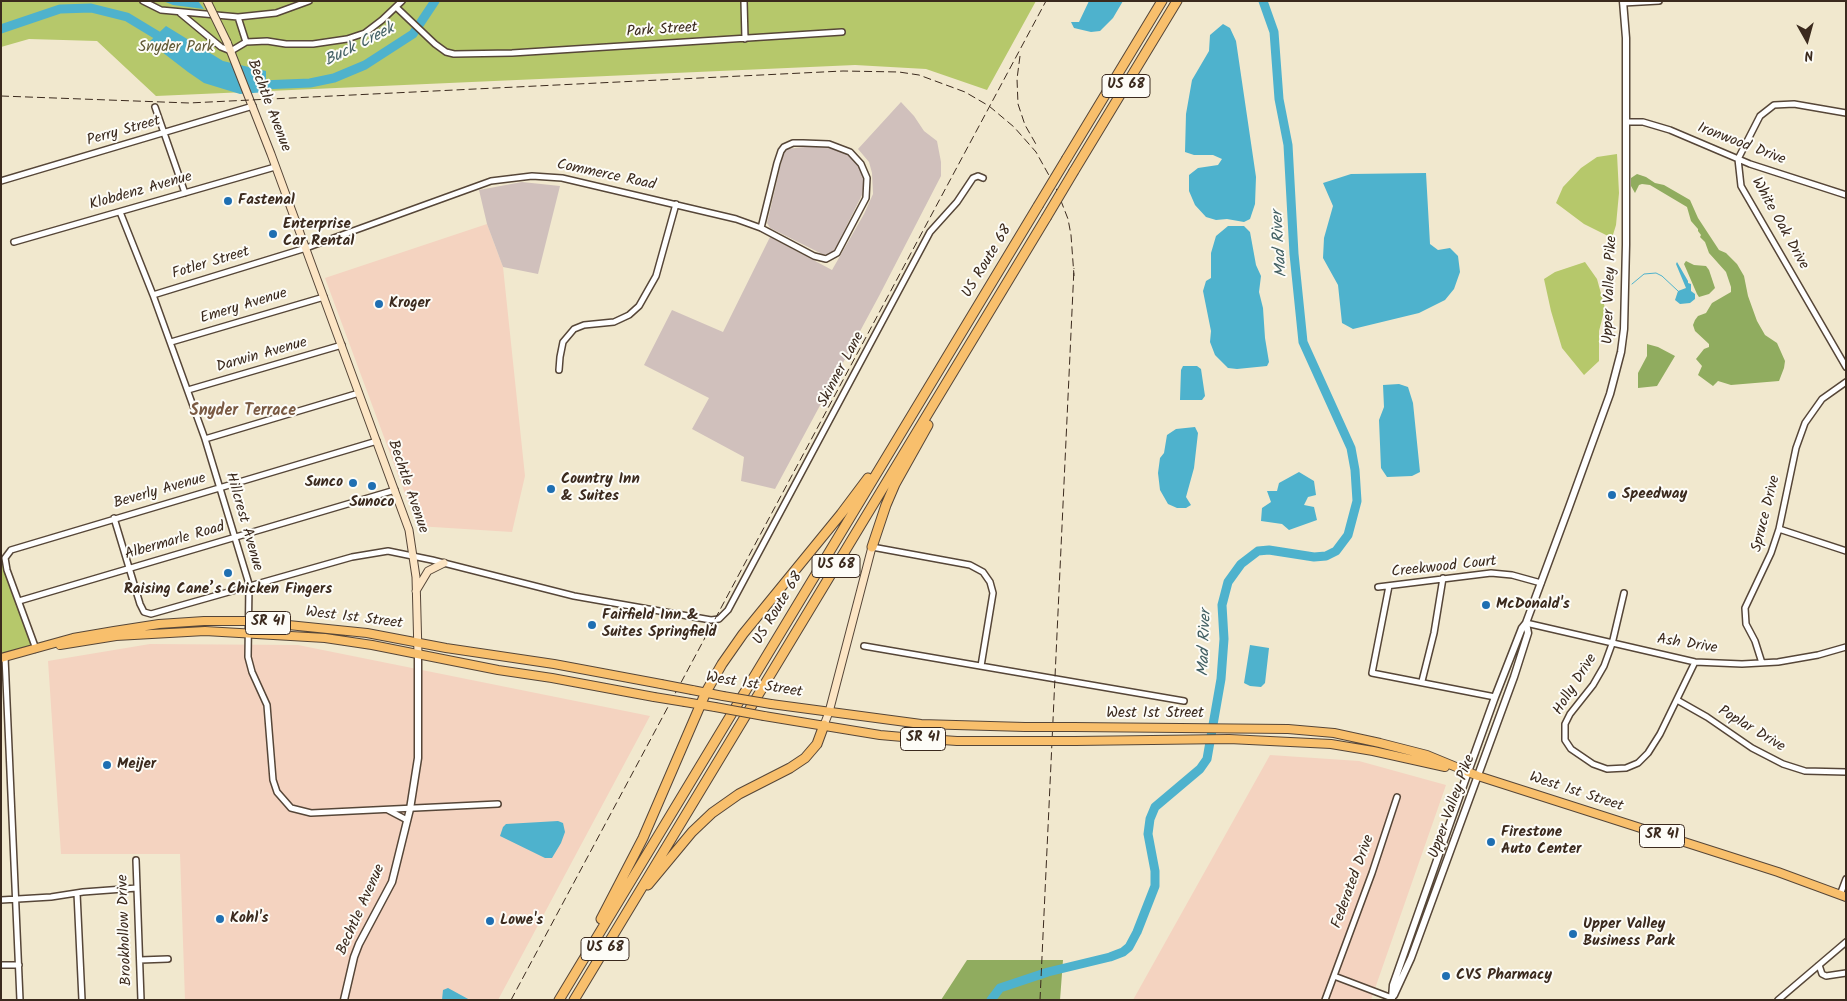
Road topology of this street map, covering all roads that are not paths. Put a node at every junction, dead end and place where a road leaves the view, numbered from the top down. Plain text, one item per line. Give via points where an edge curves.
1 (142, 1) edge
2 (207, 1) edge
3 (309, 1) edge
4 (402, 1) edge
5 (744, 1) edge
6 (1162, 1) edge
7 (1177, 1) edge
8 (1658, 1) edge
9 (1623, 2) edge
10 (396, 7) junction
11 (180, 13) junction
12 (238, 18) junction
13 (842, 32) dead end
14 (745, 39) junction
15 (246, 42) junction
16 (232, 51) junction
17 (155, 106) dead end
18 (253, 106) junction
19 (1846, 113) edge
20 (1626, 122) junction
21 (164, 133) junction
22 (1738, 159) junction
23 (275, 166) junction
24 (984, 178) dead end
25 (1, 181) edge
26 (185, 193) junction
27 (1846, 195) edge
28 (676, 204) junction
29 (120, 212) junction
30 (761, 228) junction
31 (14, 242) dead end
32 (306, 248) junction
33 (153, 295) junction
34 (324, 296) junction
35 (171, 342) junction
36 (342, 346) junction
37 (1846, 367) edge
38 (956, 368) junction
39 (559, 370) dead end
40 (1846, 382) edge
41 (188, 390) junction
42 (359, 393) junction
43 (205, 439) junction
44 (377, 441) junction
45 (893, 447) junction
46 (221, 488) junction
47 (395, 490) junction
48 (114, 518) junction
49 (1778, 529) junction
50 (235, 537) junction
51 (872, 547) junction
52 (1846, 551) edge
53 (414, 556) junction
54 (444, 563) junction
55 (129, 568) junction
56 (1443, 578) junction
57 (1541, 582) junction
58 (1389, 586) junction
59 (1378, 587) dead end
60 (249, 588) junction
61 (416, 591) junction
62 (1624, 593) dead end
63 (19, 602) junction
64 (249, 621) junction
65 (1526, 623) junction
66 (248, 632) junction
67 (418, 642) junction
68 (1612, 644) junction
69 (864, 646) dead end
70 (1846, 647) edge
71 (36, 649) junction
72 (418, 654) junction
73 (3, 658) edge
74 (1695, 662) junction
75 (1762, 663) junction
76 (981, 666) junction
77 (1422, 681) junction
78 (706, 692) junction
79 (1495, 697) junction
80 (1677, 700) junction
81 (1184, 701) dead end
82 (701, 705) junction
83 (829, 712) junction
84 (824, 725) junction
85 (1492, 737) junction
86 (1468, 772) junction
87 (1846, 772) edge
88 (1478, 776) junction
89 (1397, 797) dead end
90 (498, 804) dead end
91 (410, 809) junction
92 (387, 810) junction
93 (407, 820) junction
94 (136, 860) dead end
95 (1846, 879) edge
96 (138, 888) junction
97 (77, 893) junction
98 (1843, 896) edge
99 (16, 899) junction
100 (1, 900) edge
101 (626, 913) junction
102 (1846, 942) edge
103 (168, 959) dead end
104 (140, 960) junction
105 (19, 965) junction
106 (1818, 965) junction
107 (1, 966) edge
108 (1846, 974) edge
109 (1334, 976) junction
110 (1786, 992) junction
111 (1392, 999) edge
112 (20, 1000) edge
113 (82, 1000) edge
114 (141, 1000) edge
115 (344, 1000) edge
116 (559, 1000) edge
117 (574, 1000) edge
118 (1325, 1000) edge
119 (1778, 1000) edge
120 (1788, 1000) edge

1 - 11 street via 161,10
2 - 16 main road, Bechtle Avenue, bridge
3 - 12 street via 276,13
4 - 10 street
5 - 14 street
6 - 45 highway, US Route 68 / US 68, bridge
7 - 38 highway, US Route 68 / US 68, bridge
8 - 9 street
9 - 20 street, Upper Valley Pike
10 - 14 street, Park Street via 446,52 460,55
10 - 15 street via 372,28 348,39 312,44
11 - 12 street
11 - 16 street via 221,47
12 - 15 street
13 - 14 street, Park Street
15 - 16 street
16 - 18 main road, Bechtle Avenue
17 - 21 street
18 - 21 street, Perry Street
18 - 23 main road, Bechtle Avenue
19 - 22 street via 1794,104 1774,105 1760,116
20 - 22 street, Ironwood Drive via 1643,122 1670,130
20 - 57 street, Upper Valley Pike via 1622,352 1610,394
21 - 25 street, Perry Street
21 - 26 street
22 - 27 street, Ironwood Drive
22 - 37 street, White Oak Drive via 1745,193
23 - 26 street, Klobdenz Avenue
23 - 32 main road, Bechtle Avenue
24 - 54 street, Skinner Lane via 973,178 930,232 725,615 711,620 574,596
26 - 29 street, Klobdenz Avenue
28 - 30 street, Commerce Road
28 - 32 street, Commerce Road via 562,178 518,177 470,188
28 - 39 street via 656,276 639,306 614,322 574,329 563,342
29 - 31 street, Klobdenz Avenue
29 - 33 street, Hillcrest Avenue
30 - 30 street, Commerce Road via 780,151 784,147 793,143 837,146 858,159 865,172 867,191 837,253 830,258 821,258
32 - 33 street, Fotler Street
32 - 34 main road, Bechtle Avenue
33 - 35 street, Hillcrest Avenue
34 - 35 street, Emery Avenue
34 - 36 main road, Bechtle Avenue
35 - 41 street, Hillcrest Avenue
36 - 41 street, Darwin Avenue
36 - 42 main road, Bechtle Avenue
38 - 51 highway via 895,484
38 - 101 highway, US Route 68 / US 68
40 - 49 street, Spruce Drive via 1822,399 1805,423 1796,448
41 - 43 street, Hillcrest Avenue
42 - 43 street
42 - 44 main road, Bechtle Avenue
43 - 46 street, Hillcrest Avenue
44 - 46 street, Beverly Avenue
44 - 47 main road, Bechtle Avenue
45 - 78 highway via 743,634
45 - 116 highway, US Route 68 / US 68
46 - 48 street, Beverly Avenue
46 - 50 street, Hillcrest Avenue
47 - 50 street, Albermarle Road
47 - 53 main road, Bechtle Avenue
48 - 55 street
48 - 63 street, Beverly Avenue via 9,552 5,562
49 - 52 street
49 - 75 street, Spruce Drive via 1767,564 1746,603 1744,614
50 - 55 street, Albermarle Road
50 - 60 street, Hillcrest Avenue
51 - 76 street via 970,565 983,572 993,593
51 - 83 main road
53 - 54 street
53 - 60 street via 370,553
53 - 61 main road, Bechtle Avenue
54 - 61 main road via 428,570
55 - 60 street via 140,604 146,613 151,614
55 - 63 street, Albermarle Road
56 - 57 street, Creekwood Court via 1500,574
56 - 58 street, Creekwood Court
56 - 77 street
57 - 65 street, Upper Valley Pike
58 - 59 street, Creekwood Court
58 - 77 street via 1372,673
60 - 64 street, Hillcrest Avenue
61 - 67 main road, Bechtle Avenue
62 - 68 street, Holly Drive
63 - 71 street
64 - 66 street, Hillcrest Avenue
64 - 67 main road, West 1st Street / SR 41 via 367,633
64 - 71 main road, West 1st Street / SR 41 via 159,624 73,638
65 - 68 street, Ash Drive
65 - 79 street, Upper Valley Pike
65 - 85 street, Upper Valley Pike via 1528,633
66 - 71 main road, West 1st Street / SR 41 via 134,635
66 - 72 main road, West 1st Street / SR 41 via 325,638
66 - 92 street, Hillcrest Avenue via 249,664 267,705 273,780 282,798 291,808 311,813
67 - 72 main road, Bechtle Avenue
67 - 78 main road, West 1st Street / SR 41, bridge
68 - 74 street, Ash Drive
68 - 80 street, Holly Drive via 1600,674 1565,724 1565,740 1577,755 1607,769 1632,766 1652,749
69 - 76 street, West 1st Street
70 - 75 street, Ash Drive via 1796,660
71 - 73 main road, West 1st Street / SR 41
72 - 82 main road, West 1st Street / SR 41, bridge
72 - 91 street, Bechtle Avenue via 418,758
73 - 99 street
74 - 75 street, Ash Drive
74 - 80 street, Holly Drive
76 - 81 street, West 1st Street
77 - 79 street
78 - 82 highway
78 - 83 main road, West 1st Street / SR 41, bridge
79 - 85 street via 1500,707 1490,732
79 - 86 street, Upper Valley Pike
80 - 87 street, Poplar Drive via 1783,764 1805,771
82 - 84 main road, West 1st Street / SR 41, bridge
82 - 116 highway via 635,855
83 - 84 main road
83 - 86 main road, West 1st Street / SR 41, bridge via 921,724 1288,729 1334,733 1427,755
84 - 86 main road, West 1st Street / SR 41, bridge via 880,735 958,741 1229,740 1331,744
84 - 101 highway via 817,744 805,758 739,794 701,823
85 - 88 street, Upper Valley Pike
86 - 88 main road, West 1st Street / SR 41
86 - 111 street, Upper Valley Pike via 1393,985
88 - 98 main road, West 1st Street / SR 41
88 - 111 street, Upper Valley Pike via 1412,958
89 - 109 street, Federated Drive
90 - 91 street, Hillcrest Avenue
91 - 92 street, Hillcrest Avenue
91 - 93 street, Bechtle Avenue
92 - 93 street, Hillcrest Avenue
93 - 115 street, Bechtle Avenue via 392,882 359,944
94 - 96 street, Brookhollow Drive
95 - 98 street
96 - 97 street
96 - 104 street, Brookhollow Drive
97 - 99 street
97 - 113 street
99 - 100 street
99 - 105 street
101 - 117 highway, US Route 68 / US 68
102 - 106 street
103 - 104 street
104 - 114 street, Brookhollow Drive
105 - 107 street
105 - 112 street
106 - 108 street via 1826,976
106 - 110 street
109 - 111 street
109 - 118 street, Federated Drive
110 - 119 street
110 - 120 street

